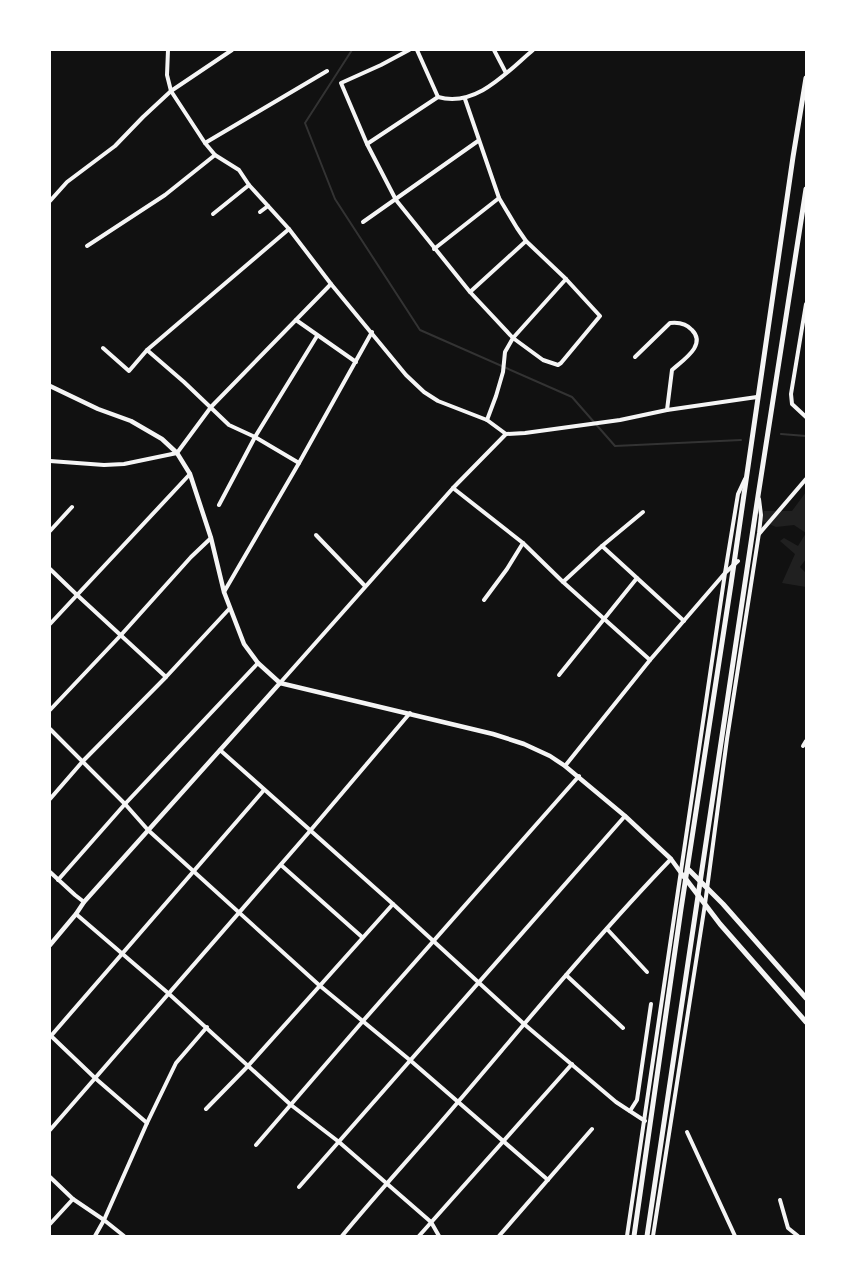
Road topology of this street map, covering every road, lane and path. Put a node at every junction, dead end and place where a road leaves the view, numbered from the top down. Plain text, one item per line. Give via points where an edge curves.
1 (168, 50) edge
2 (232, 50) edge
3 (409, 50) edge
4 (417, 50) edge
5 (494, 50) edge
6 (533, 50) edge
7 (327, 71) dead end
8 (506, 72) junction
9 (807, 78) edge
10 (171, 91) junction
11 (438, 97) junction
12 (465, 99) junction
13 (478, 141) junction
14 (205, 143) junction
15 (367, 144) junction
16 (216, 155) junction
17 (249, 185) junction
18 (807, 189) edge
19 (499, 198) junction
20 (396, 200) junction
21 (50, 201) edge
22 (268, 206) junction
23 (260, 212) dead end
24 (213, 214) dead end
25 (363, 222) dead end
26 (289, 229) junction
27 (526, 241) junction
28 (87, 246) dead end
29 (434, 249) junction
30 (566, 279) junction
31 (331, 284) junction
32 (470, 292) junction
33 (807, 304) edge
34 (295, 320) junction
35 (372, 332) junction
36 (317, 336) junction
37 (513, 338) junction
38 (103, 348) dead end
39 (147, 350) junction
40 (635, 357) dead end
41 (356, 362) junction
42 (50, 386) edge
43 (757, 397) junction
44 (211, 408) junction
45 (667, 411) junction
46 (807, 417) edge
47 (487, 420) junction
48 (506, 434) junction
49 (255, 437) junction
50 (177, 453) junction
51 (50, 461) edge
52 (299, 463) junction
53 (190, 474) junction
54 (746, 476) junction
55 (807, 479) edge
56 (453, 488) junction
57 (219, 505) dead end
58 (72, 507) dead end
59 (643, 512) dead end
60 (50, 531) edge
61 (756, 532) junction
62 (316, 536) dead end
63 (211, 538) junction
64 (523, 543) junction
65 (750, 543) dead end
66 (602, 546) junction
67 (738, 561) dead end
68 (50, 568) edge
69 (725, 573) junction
70 (637, 578) junction
71 (563, 582) junction
72 (365, 586) junction
73 (224, 592) junction
74 (76, 594) junction
75 (484, 600) dead end
76 (230, 608) junction
77 (604, 620) junction
78 (684, 621) junction
79 (50, 624) edge
80 (121, 635) junction
81 (650, 660) junction
82 (258, 663) junction
83 (559, 675) dead end
84 (166, 677) junction
85 (280, 683) junction
86 (50, 710) edge
87 (410, 713) junction
88 (50, 729) edge
89 (807, 741) edge
90 (802, 746) dead end
91 (219, 749) junction
92 (83, 761) junction
93 (565, 765) junction
94 (579, 776) junction
95 (264, 790) junction
96 (50, 799) edge
97 (126, 804) junction
98 (625, 816) junction
99 (148, 830) junction
100 (310, 831) junction
101 (673, 861) junction
102 (281, 865) junction
103 (682, 866) junction
104 (689, 870) joint
105 (193, 871) junction
106 (50, 872) edge
107 (682, 875) junction
108 (58, 880) junction
109 (707, 888) junction
110 (84, 902) junction
111 (393, 904) junction
112 (705, 904) junction
113 (239, 912) junction
114 (76, 914) junction
115 (607, 929) junction
116 (362, 937) junction
117 (50, 942) edge
118 (433, 942) junction
119 (122, 953) junction
120 (647, 972) dead end
121 (566, 975) junction
122 (479, 982) junction
123 (319, 985) junction
124 (168, 993) junction
125 (807, 998) edge
126 (651, 1004) dead end
127 (363, 1021) junction
128 (807, 1022) edge
129 (524, 1024) junction
130 (207, 1028) junction
131 (623, 1028) dead end
132 (50, 1036) edge
133 (411, 1061) junction
134 (572, 1064) junction
135 (248, 1066) junction
136 (95, 1078) junction
137 (458, 1102) junction
138 (291, 1105) junction
139 (206, 1109) dead end
140 (630, 1111) junction
141 (645, 1121) junction
142 (147, 1123) junction
143 (592, 1129) dead end
144 (50, 1130) edge
145 (687, 1132) dead end
146 (339, 1142) junction
147 (504, 1142) junction
148 (256, 1145) dead end
149 (50, 1177) edge
150 (548, 1180) junction
151 (387, 1184) junction
152 (299, 1187) dead end
153 (73, 1199) junction
154 (780, 1200) dead end
155 (104, 1220) junction
156 (431, 1222) junction
157 (50, 1224) edge
158 (95, 1236) edge
159 (124, 1236) edge
160 (342, 1236) edge
161 (419, 1236) edge
162 (439, 1236) edge
163 (499, 1236) edge
164 (627, 1236) edge
165 (634, 1236) edge
166 (647, 1236) edge
167 (653, 1236) edge
168 (735, 1236) edge
169 (798, 1236) edge

1 - 10 street
2 - 10 street
3 - 15 street via 341,83
4 - 11 street
5 - 8 street
6 - 8 street
7 - 14 street
8 - 12 street via 480,93
9 - 43 main road
10 - 14 street
10 - 21 street via 115,146
11 - 12 street
11 - 15 street
12 - 13 street
13 - 19 street
13 - 20 street
14 - 16 street
15 - 20 street
16 - 17 street via 239,171
16 - 28 street via 165,195
17 - 22 street
17 - 24 street
18 - 61 main road via 758,496
19 - 27 street
19 - 29 street
20 - 25 street
20 - 29 street
22 - 23 street
22 - 26 street
26 - 31 street
26 - 39 street
27 - 30 street
27 - 32 street
29 - 32 street
30 - 37 street
30 - 37 street via 600,316 564,359 558,365 543,360
31 - 34 street
31 - 35 street
32 - 37 street
33 - 46 street via 791,394 792,404
34 - 36 street
34 - 44 street
35 - 41 street
35 - 47 street via 424,392
36 - 41 street
36 - 49 street
37 - 47 street via 505,352 503,372
38 - 39 street via 129,371
39 - 44 street
40 - 45 street via 670,323 682,322 697,336 693,350 672,370
41 - 52 street
42 - 50 street via 131,421
43 - 45 street
43 - 54 main road
44 - 49 street via 229,424
44 - 50 street
45 - 48 street
47 - 48 street
48 - 56 street
49 - 52 street
49 - 57 street
50 - 51 street via 124,464
50 - 53 street
52 - 73 street
53 - 63 street
53 - 74 street
54 - 69 street via 738,494
54 - 165 main road
55 - 61 street
56 - 64 street
56 - 72 street
58 - 60 street
59 - 66 street
61 - 65 street
61 - 109 street
61 - 166 main road
62 - 72 street
63 - 73 street
63 - 80 street
64 - 71 street
64 - 75 street
66 - 70 street
66 - 71 street
67 - 69 street
68 - 74 street
69 - 78 street
69 - 103 street
70 - 77 street
70 - 78 street
71 - 77 street
72 - 85 street
73 - 76 street
74 - 79 street
74 - 80 street
76 - 82 street via 244,644
76 - 84 street
77 - 81 street
77 - 83 street
78 - 81 street
80 - 84 street
80 - 86 street
81 - 93 street
82 - 85 street
82 - 97 street
84 - 92 street
85 - 87 street
85 - 91 street
87 - 93 street via 524,744
87 - 100 street
88 - 92 street
89 - 90 street
91 - 95 street
91 - 99 street
92 - 96 street
92 - 97 street
93 - 94 street
94 - 98 street
94 - 118 street
95 - 100 street
95 - 105 street
97 - 99 street
97 - 108 street
98 - 101 street
98 - 122 street
99 - 105 street
99 - 110 street
100 - 102 street
100 - 111 street
101 - 103 street
101 - 107 street
101 - 115 street
102 - 113 street
102 - 116 street
103 - 104 street
103 - 107 street
104 - 109 main road
105 - 113 street
105 - 119 street
106 - 108 street
107 - 112 main road
107 - 141 street
108 - 110 street
109 - 112 street
109 - 125 main road
110 - 114 street
111 - 116 street
111 - 118 street
112 - 128 main road
112 - 167 street
113 - 123 street
113 - 124 street
114 - 117 street
114 - 119 street
115 - 120 street
115 - 121 street
116 - 123 street
118 - 122 street
118 - 127 street
119 - 124 street
119 - 132 street
121 - 129 street
121 - 131 street
122 - 129 street
122 - 133 street
123 - 127 street
123 - 135 street
124 - 130 street
124 - 136 street
126 - 140 street via 637,1100
127 - 133 street
127 - 138 street
129 - 134 street
129 - 137 street
130 - 135 street
130 - 142 street via 176,1063
132 - 136 street
133 - 137 street
133 - 146 street
134 - 140 street
134 - 147 street
135 - 138 street
135 - 139 street
136 - 142 street
136 - 144 street
137 - 147 street
137 - 151 street
138 - 146 street
138 - 148 street
140 - 141 street
141 - 164 street
142 - 155 street
143 - 150 street
145 - 168 street
146 - 151 street
146 - 152 street
147 - 150 street
147 - 156 street
149 - 153 street
150 - 163 street
151 - 156 street
151 - 160 street
153 - 155 street
153 - 157 street
154 - 169 street via 788,1228
155 - 158 street
155 - 159 street
156 - 161 street
156 - 162 street

